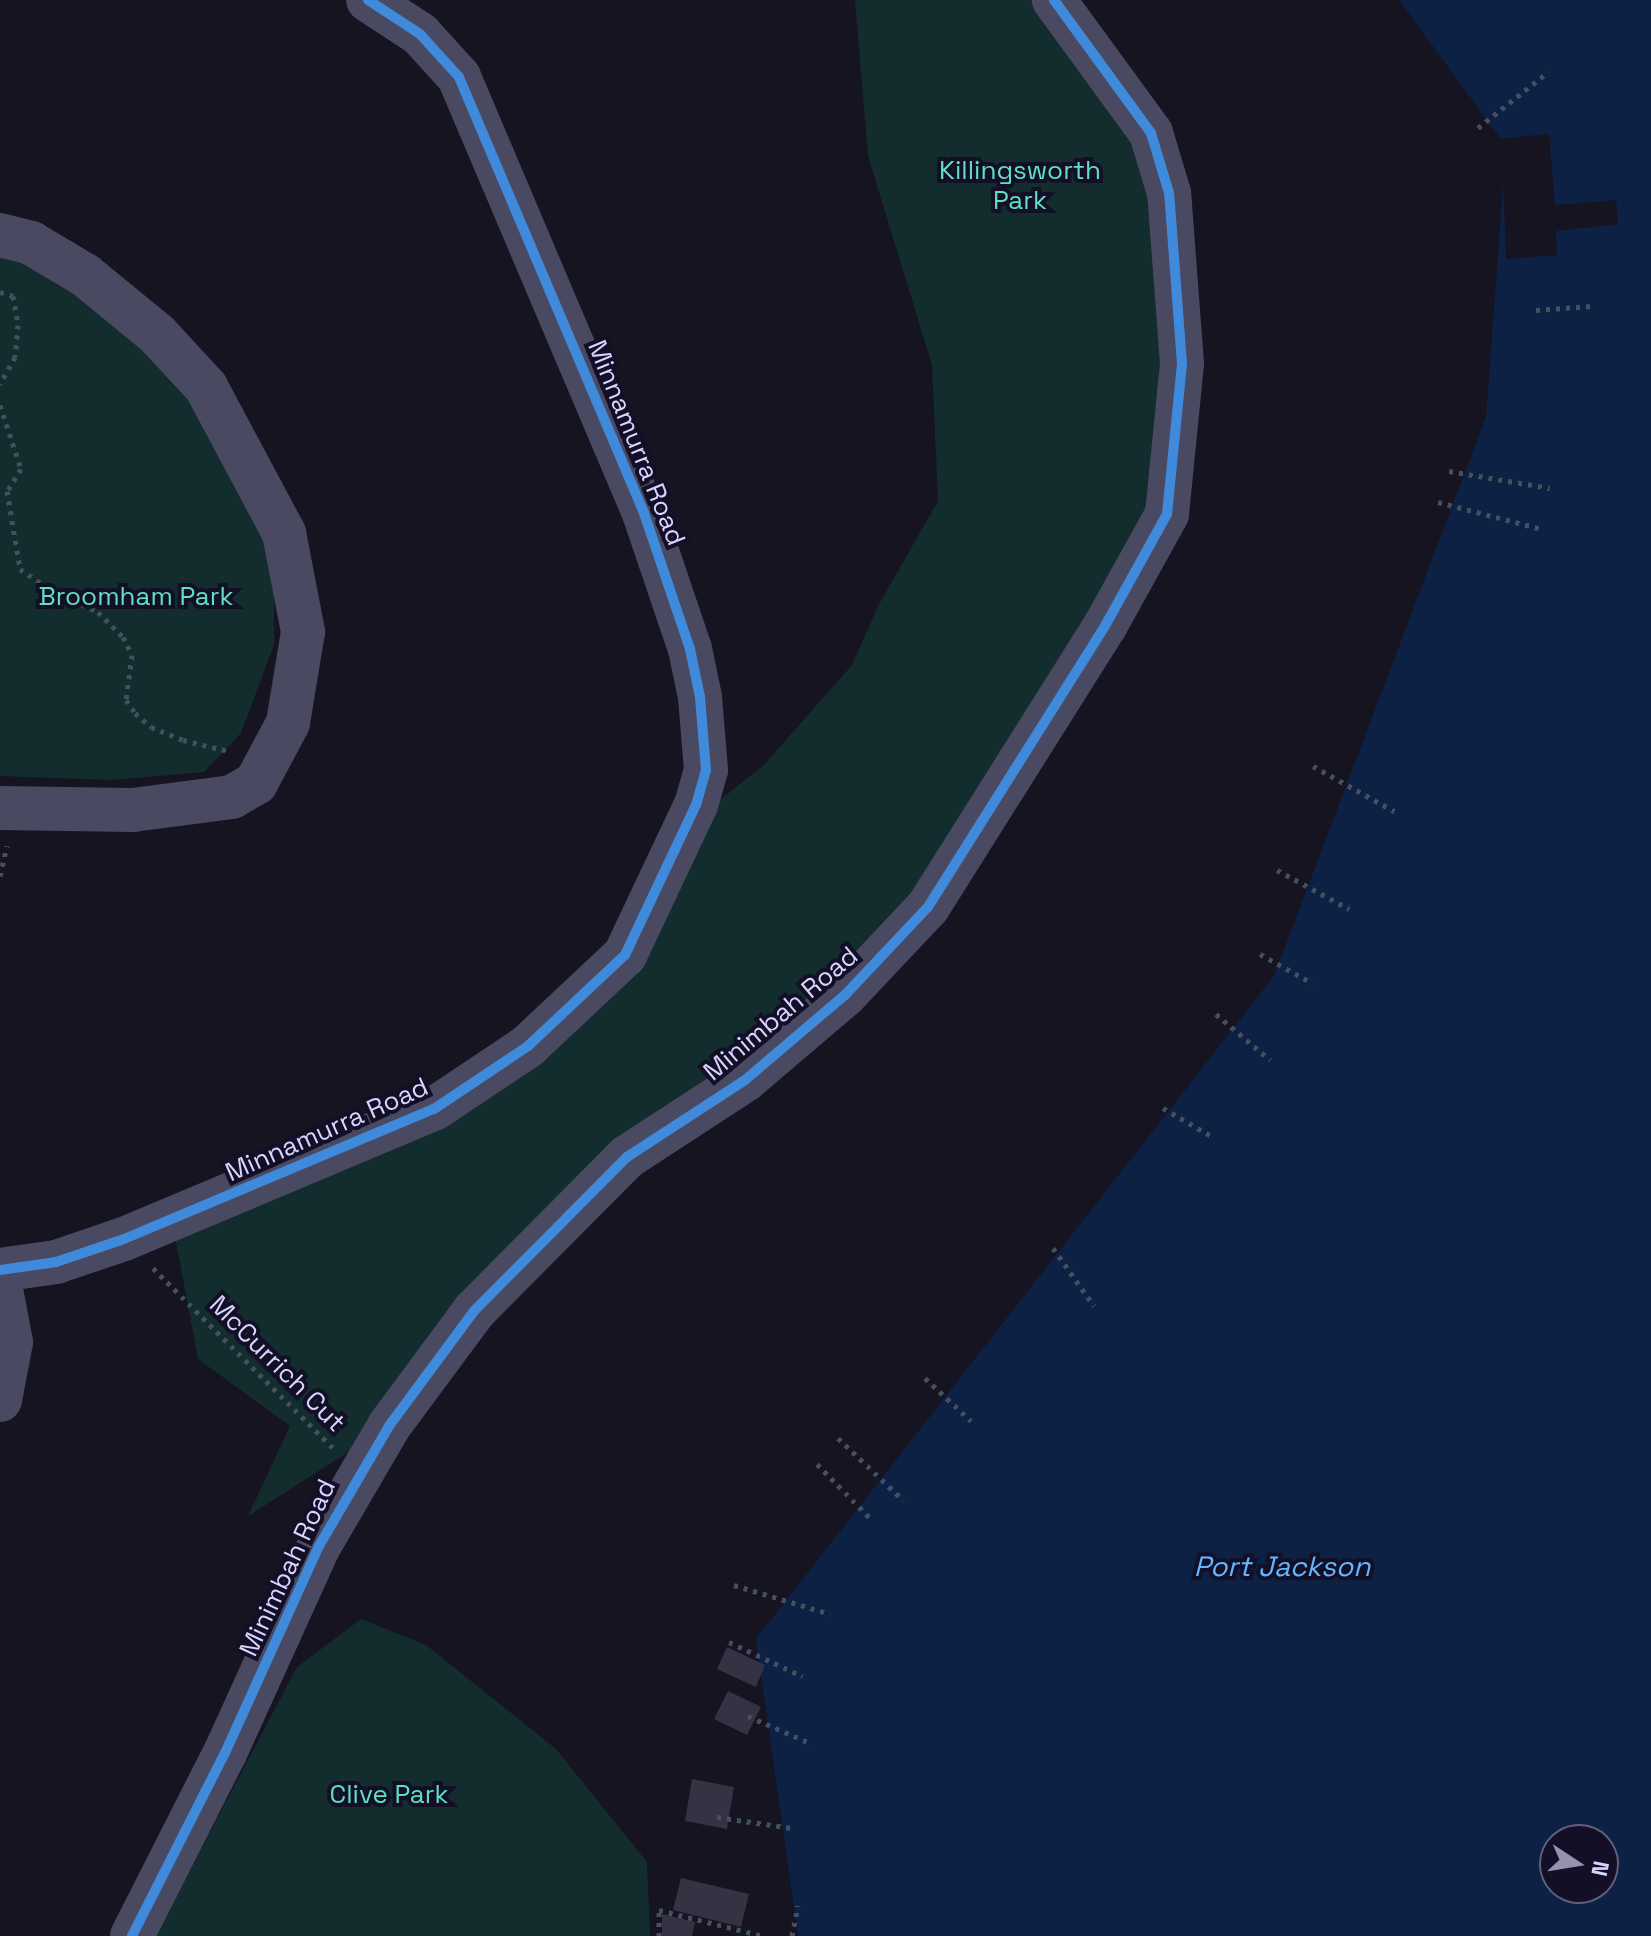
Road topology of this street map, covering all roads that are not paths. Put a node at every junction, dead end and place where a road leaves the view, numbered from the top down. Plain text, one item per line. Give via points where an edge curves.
1 (368, 0) edge
2 (1054, 0) edge
3 (0, 235) edge
4 (0, 808) edge
5 (0, 1270) edge
6 (0, 1284) edge
7 (0, 1400) edge
8 (132, 1936) edge

1 - 5 street, Minnamurra Road via 420,34 459,77 644,513 700,697 706,770 625,955 528,1046 434,1109 250,1189 56,1262
2 - 8 street, Minimbah Road via 1151,133 1169,193 1182,364 1167,514 1097,640 928,907 845,995 745,1080 627,1157 474,1311 358,1473
3 - 4 street via 31,243 85,275 157,334 206,387 272,503 294,573 303,632 288,723 256,783 232,797 133,810
6 - 7 street via 11,1342

